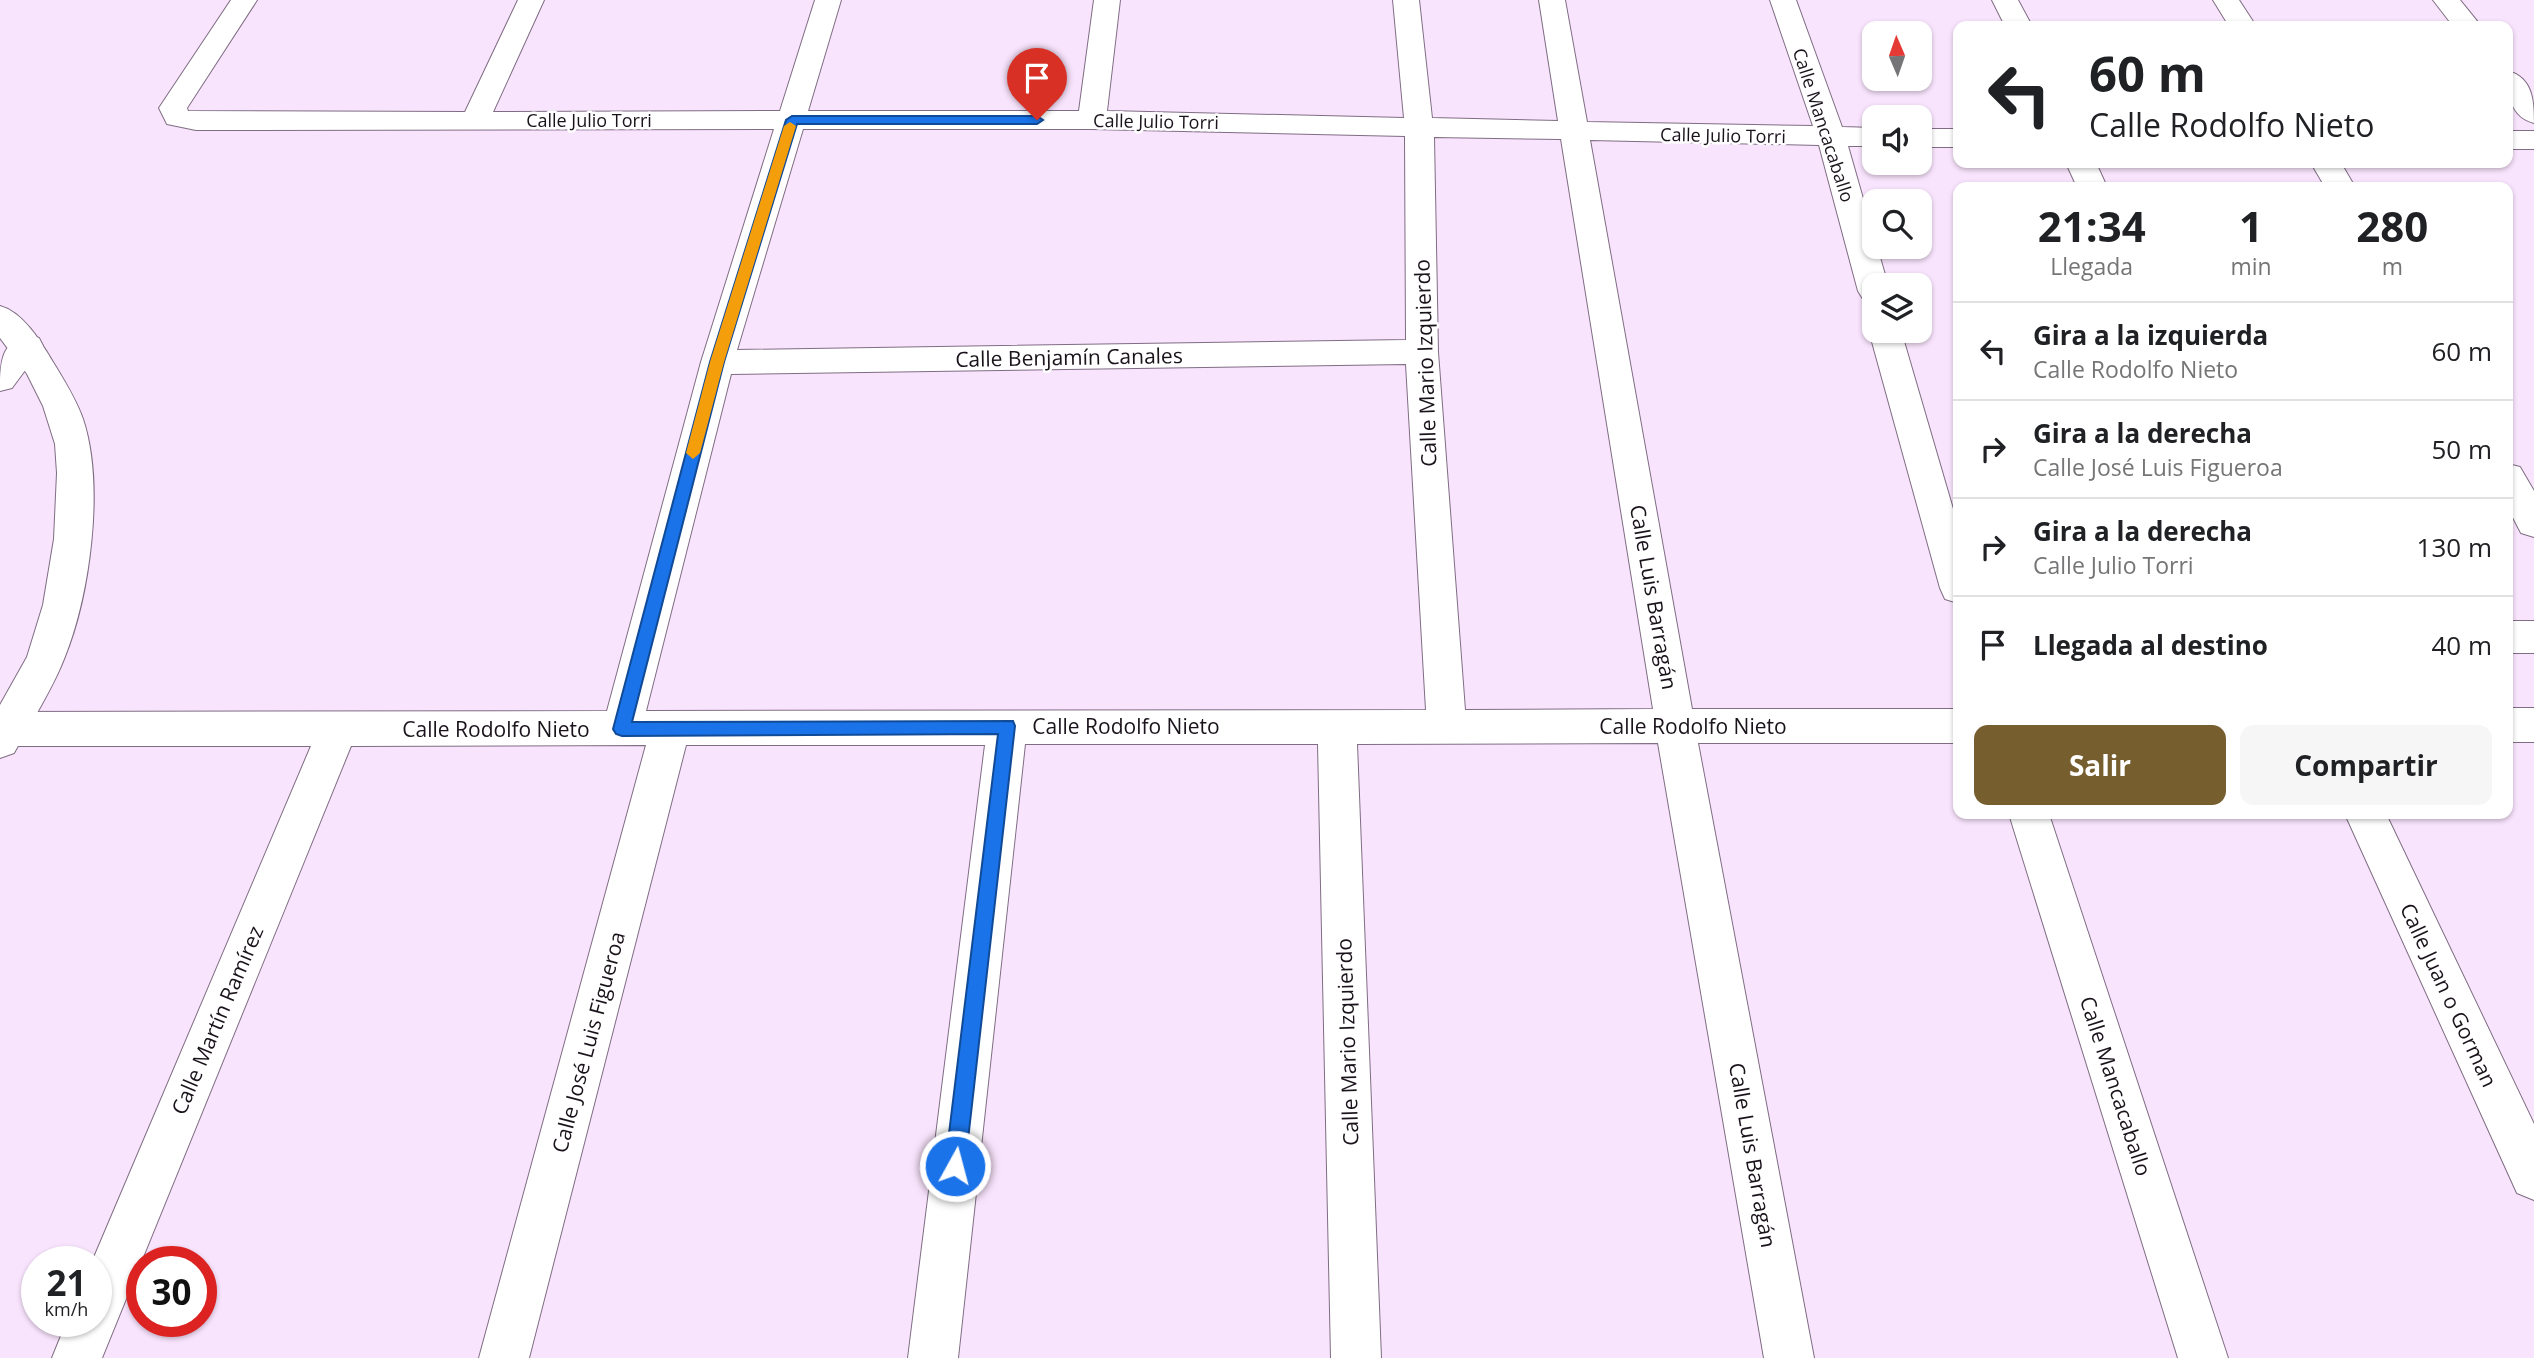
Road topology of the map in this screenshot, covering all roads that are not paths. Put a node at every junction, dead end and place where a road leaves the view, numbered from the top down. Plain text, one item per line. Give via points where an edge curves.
1 (244, 0) edge
2 (531, 0) edge
3 (828, 0) edge
4 (1107, 0) edge
5 (1406, 0) edge
6 (1552, 0) edge
7 (1783, 0) edge
8 (2006, 0) edge
9 (2226, 0) edge
10 (2446, 0) edge
11 (2016, 21) edge
12 (2239, 21) edge
13 (2463, 21) edge
14 (2513, 87) edge
15 (2534, 114) edge
16 (475, 120) junction
17 (792, 120) junction
18 (1092, 120) junction
19 (1419, 128) junction
20 (1576, 132) junction
21 (1830, 137) junction
22 (1862, 137) edge
23 (1932, 138) edge
24 (1953, 138) edge
25 (2513, 140) edge
26 (2534, 140) edge
27 (1869, 273) edge
28 (0, 317) edge
29 (1888, 343) edge
30 (27, 346) junction
31 (1422, 352) junction
32 (717, 362) junction
33 (0, 379) edge
34 (2513, 486) edge
35 (2534, 523) edge
36 (1953, 570) edge
37 (2513, 637) edge
38 (2534, 637) edge
39 (2513, 725) edge
40 (2534, 725) edge
41 (1007, 726) junction
42 (1337, 726) junction
43 (1447, 726) junction
44 (1675, 726) junction
45 (1953, 726) edge
46 (671, 727) junction
47 (338, 729) junction
48 (622, 729) junction
49 (2, 733) edge
50 (2031, 819) edge
51 (2367, 819) edge
52 (2534, 1176) edge
53 (112, 1273) edge
54 (86, 1337) edge
55 (77, 1358) edge
56 (504, 1358) edge
57 (933, 1358) edge
58 (1356, 1358) edge
59 (1789, 1358) edge
60 (2203, 1358) edge

1 - 16 street, Calle Julio Torri via 173,108 177,118
2 - 16 street
3 - 17 street
4 - 18 street
5 - 19 street, Calle Mario Izquierdo
6 - 20 street, Calle Luis Barragán
7 - 21 street, Calle Mancacaballo
8 - 11 street
9 - 12 street
10 - 13 street
14 - 15 street
16 - 17 street, Calle Julio Torri
17 - 18 street, Calle Julio Torri
17 - 32 street
18 - 19 street, Calle Julio Torri
19 - 20 street, Calle Julio Torri
19 - 31 street, Calle Mario Izquierdo
20 - 21 street, Calle Julio Torri
20 - 44 street, Calle Luis Barragán
21 - 22 street, Calle Julio Torri
21 - 27 street, Calle Mancacaballo
23 - 24 street
25 - 26 street
28 - 30 street
29 - 36 street
30 - 33 street
30 - 49 street via 67,421 73,465 73,528 66,594 46,658
31 - 32 street, Calle Benjamín Canales
31 - 43 street, Calle Mario Izquierdo
32 - 48 street
34 - 35 street
37 - 38 street
39 - 40 street
41 - 42 street, Calle Rodolfo Nieto
41 - 46 street, Calle Rodolfo Nieto
41 - 57 street
42 - 43 street, Calle Rodolfo Nieto
42 - 58 street, Calle Mario Izquierdo
43 - 44 street, Calle Rodolfo Nieto
44 - 45 street, Calle Rodolfo Nieto
44 - 59 street, Calle Luis Barragán
46 - 48 street, Calle Rodolfo Nieto
46 - 56 street, Calle José Luis Figueroa
47 - 48 street, Calle Rodolfo Nieto
47 - 49 street, Calle Rodolfo Nieto
47 - 53 street, Calle Martín Ramírez
50 - 60 street, Calle Mancacaballo
51 - 52 street, Calle Juan o Gorman
54 - 55 street

